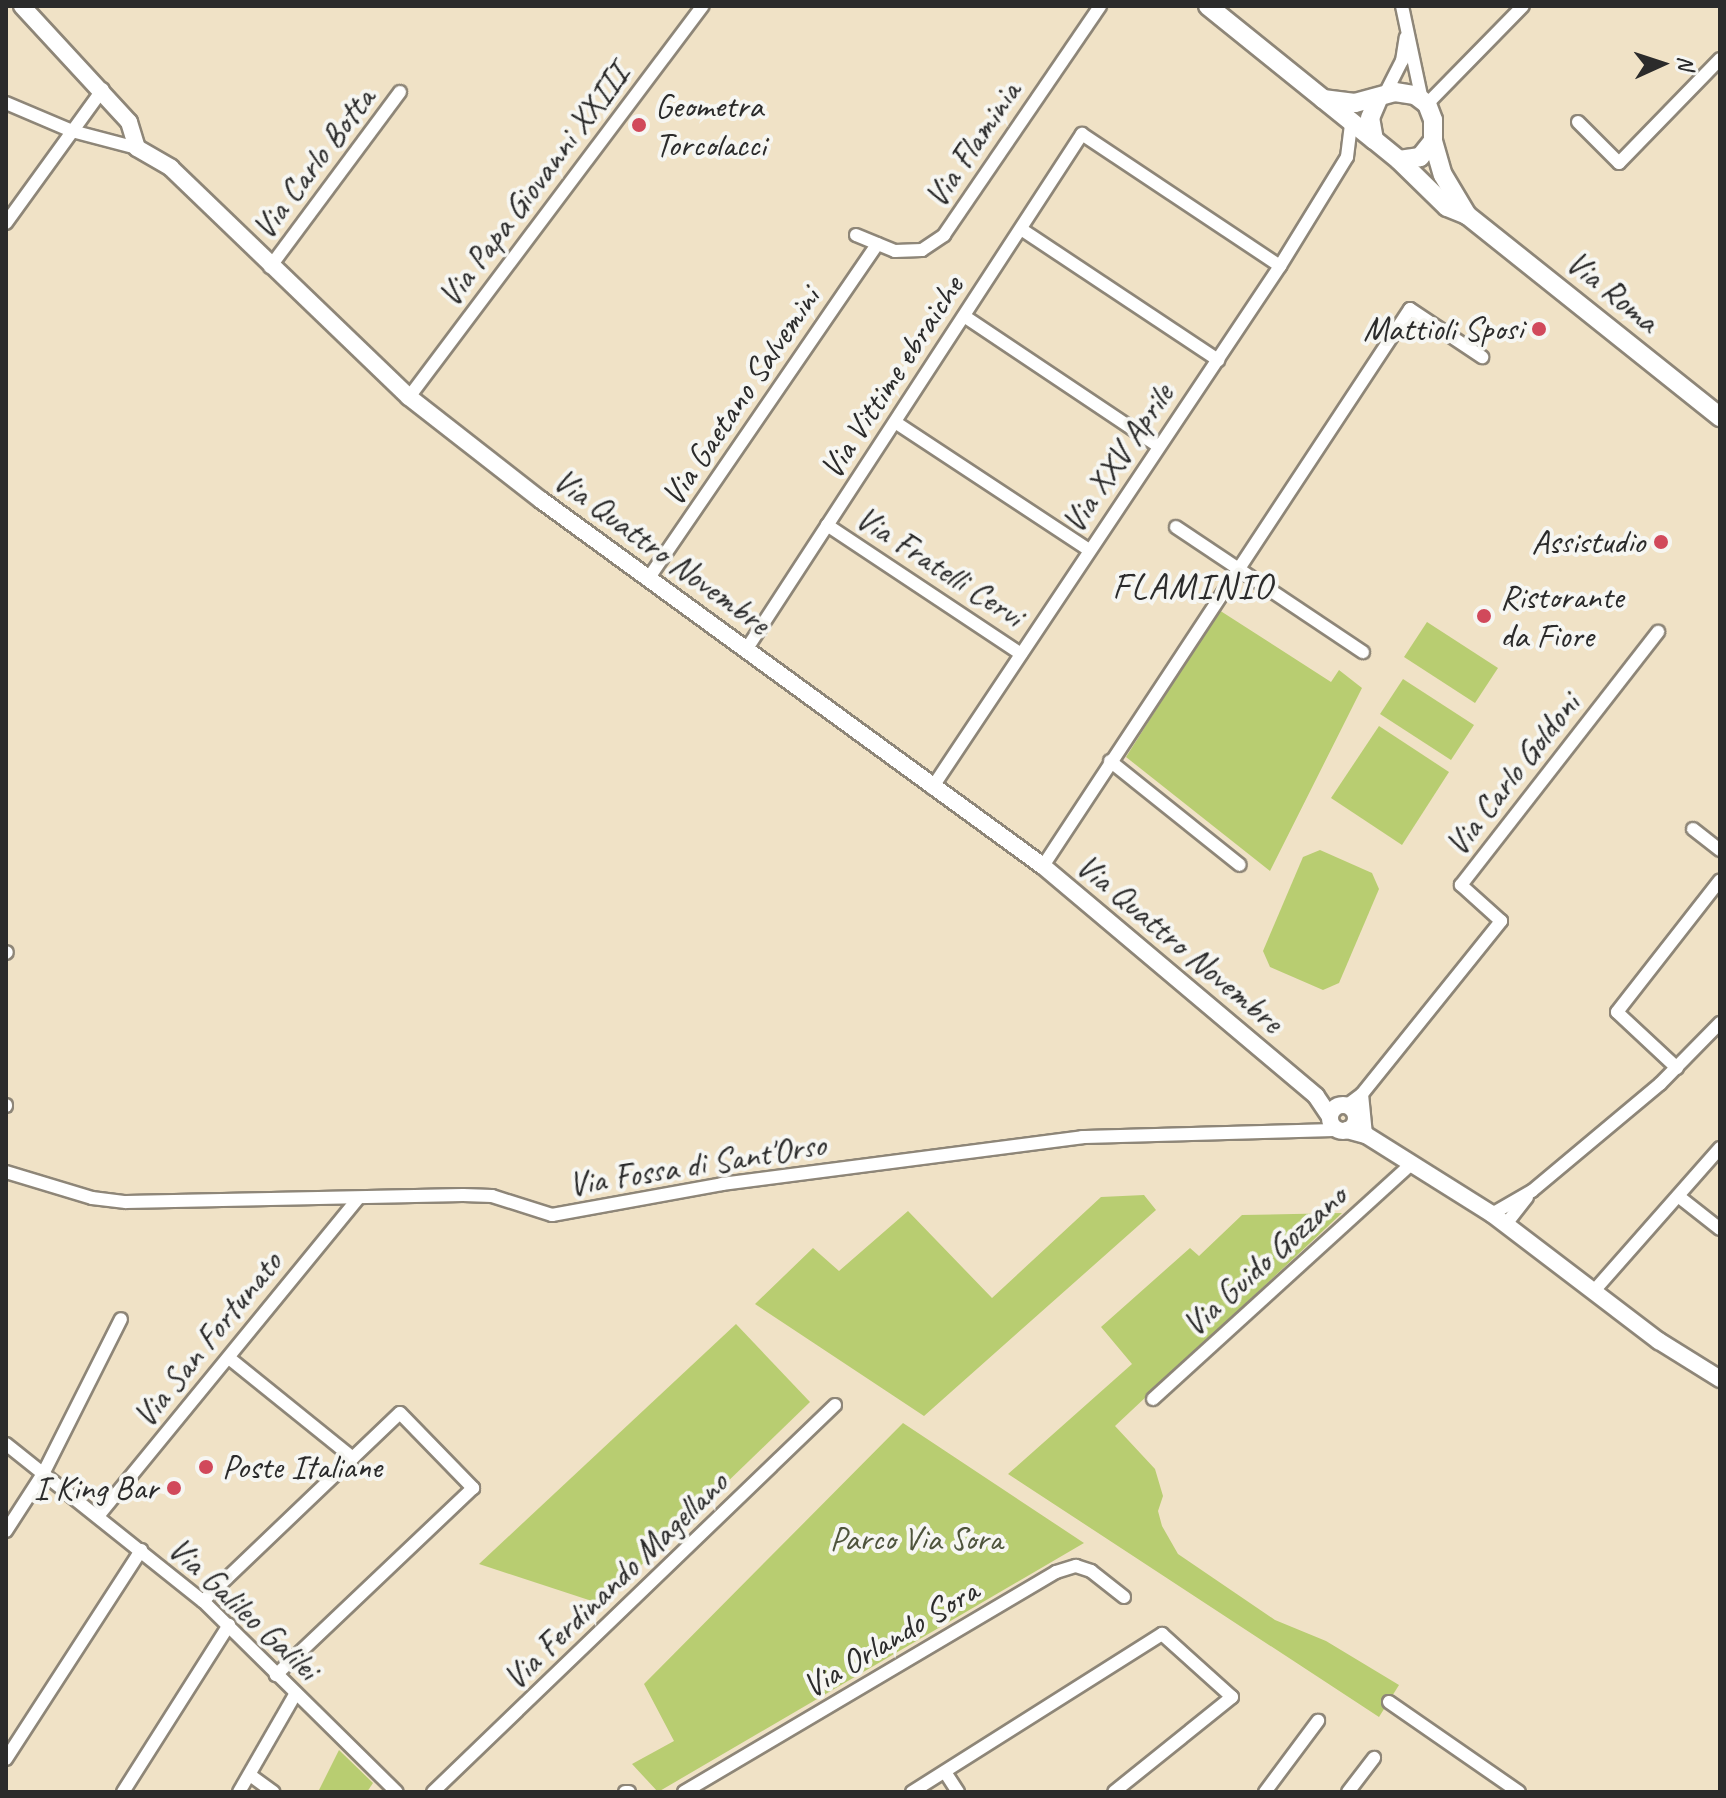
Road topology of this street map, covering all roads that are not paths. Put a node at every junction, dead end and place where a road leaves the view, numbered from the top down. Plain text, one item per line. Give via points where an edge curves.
1 (22, 6) edge
2 (703, 6) edge
3 (1100, 6) edge
4 (1208, 6) edge
5 (1402, 6) edge
6 (1523, 6) edge
7 (1407, 29) junction
8 (1720, 59) edge
9 (103, 89) junction
10 (400, 92) dead end
11 (1382, 96) junction
12 (1323, 99) junction
13 (1425, 102) junction
14 (6, 103) edge
15 (1578, 122) dead end
16 (1351, 125) junction
17 (72, 131) junction
18 (1374, 140) junction
19 (1433, 141) junction
20 (137, 148) junction
21 (1347, 157) junction
22 (1399, 160) junction
23 (1467, 215) junction
24 (6, 223) edge
25 (1021, 229) junction
26 (856, 235) dead end
27 (877, 244) junction
28 (1280, 266) junction
29 (270, 267) junction
30 (964, 316) junction
31 (1482, 357) dead end
32 (1218, 360) junction
33 (409, 397) junction
34 (1720, 417) edge
35 (895, 422) junction
36 (1158, 446) junction
37 (827, 525) junction
38 (1176, 527) dead end
39 (1089, 550) junction
40 (1237, 568) junction
41 (648, 579) junction
42 (1658, 632) dead end
43 (746, 650) junction
44 (1363, 652) dead end
45 (1021, 654) junction
46 (1110, 761) junction
47 (932, 788) junction
48 (1693, 829) dead end
49 (1720, 850) edge
50 (1240, 865) dead end
51 (1043, 866) junction
52 (1720, 880) edge
53 (1720, 1023) edge
54 (1677, 1068) junction
55 (1362, 1094) junction
56 (1343, 1117) junction
57 (1366, 1135) junction
58 (1719, 1150) edge
59 (1412, 1163) junction
60 (6, 1172) edge
61 (1678, 1196) junction
62 (358, 1198) junction
63 (1499, 1219) junction
64 (1720, 1229) edge
65 (1593, 1292) junction
66 (121, 1319) dead end
67 (229, 1358) junction
68 (1720, 1379) edge
69 (1153, 1399) dead end
70 (835, 1405) dead end
71 (6, 1444) edge
72 (353, 1458) junction
73 (44, 1472) junction
74 (99, 1515) junction
75 (6, 1531) edge
76 (141, 1550) junction
77 (1124, 1597) dead end
78 (203, 1601) junction
79 (229, 1625) junction
80 (276, 1675) junction
81 (296, 1693) junction
82 (1389, 1702) dead end
83 (1318, 1721) dead end
84 (1374, 1758) dead end
85 (6, 1759) edge
86 (945, 1772) junction
87 (250, 1775) junction
88 (123, 1792) edge
89 (239, 1792) edge
90 (273, 1792) edge
91 (397, 1792) edge
92 (433, 1792) edge
93 (684, 1792) edge
94 (912, 1792) edge
95 (958, 1792) edge
96 (1114, 1792) edge
97 (1265, 1792) edge
98 (1348, 1792) edge
99 (1519, 1792) edge

1 - 9 street
2 - 33 street, Via Papa Giovanni XXIII
3 - 27 street, Via Flaminia via 944,235 922,250 895,251
4 - 12 main road
5 - 7 street
6 - 13 street
7 - 11 street via 1402,61
7 - 13 street
8 - 15 street via 1619,163
9 - 17 street
9 - 20 street via 129,122
10 - 29 street, Via Carlo Botta
11 - 12 main road
11 - 13 main road via 1406,92
11 - 18 main road via 1370,118
12 - 16 main road
13 - 19 main road
14 - 17 street
16 - 18 main road
16 - 21 street, Via XXV Aprile
17 - 20 street
17 - 24 street
18 - 21 street, Via XXV Aprile
18 - 22 main road
19 - 22 main road via 1420,157
19 - 23 main road, Via Roma via 1443,175
20 - 29 street, Via Quattro Novembre via 171,168
21 - 28 street, Via XXV Aprile
22 - 23 main road, Via Roma via 1447,207
23 - 34 main road, Via Roma
25 - 28 street, Via Vittime ebraiche via 1082,134
25 - 30 street, Via Vittime ebraiche
25 - 32 street
26 - 27 street, Via Flaminia
27 - 41 street, Via Gaetano Salvemini
28 - 32 street, Via XXV Aprile
29 - 33 street, Via Quattro Novembre
30 - 35 street, Via Vittime ebraiche
30 - 36 street
31 - 40 street via 1410,309
32 - 36 street, Via XXV Aprile
33 - 41 street, Via Quattro Novembre
35 - 37 street, Via Vittime ebraiche
35 - 39 street
36 - 39 street, Via XXV Aprile
37 - 43 street, Via Vittime ebraiche
37 - 45 street, Via Fratelli Cervi
38 - 40 street
39 - 45 street, Via XXV Aprile
40 - 44 street
40 - 46 street
41 - 43 street, Via Quattro Novembre
42 - 55 street, Via Carlo Goldoni via 1461,885 1501,921
43 - 47 street, Via Quattro Novembre
45 - 47 street, Via XXV Aprile
46 - 50 street
46 - 51 street
47 - 51 street, Via Quattro Novembre
48 - 49 street
51 - 56 street, Via Quattro Novembre
52 - 54 street via 1617,1012
53 - 54 street
54 - 63 street
55 - 56 street, Via Carlo Goldoni
55 - 57 street
56 - 57 street
56 - 62 street, Via Fossa di Sant'Orso via 1306,1130 1082,1137 692,1188 567,1214 552,1215 492,1196
57 - 59 street
58 - 61 street
59 - 63 street
59 - 69 street, Via Guido Gozzano
60 - 62 street, Via Fossa di Sant'Orso via 92,1198 126,1202
61 - 64 street
61 - 65 street
62 - 67 street, Via San Fortunato
63 - 65 street
65 - 68 street
66 - 73 street
67 - 72 street
67 - 74 street, Via San Fortunato
70 - 92 street, Via Ferdinando Magellano
71 - 73 street, Via Galileo Galilei
72 - 78 street
72 - 80 street via 400,1413 473,1488
73 - 74 street, Via Galileo Galilei
73 - 75 street
74 - 76 street, Via Galileo Galilei
76 - 78 street, Via Galileo Galilei
76 - 85 street
77 - 93 street, Via Orlando Sora via 1091,1571 1076,1566 1056,1572
78 - 79 street, Via Galileo Galilei
79 - 80 street, Via Galileo Galilei
79 - 88 street
80 - 81 street, Via Galileo Galilei
81 - 87 street
81 - 91 street, Via Galileo Galilei
82 - 99 street
83 - 97 street
84 - 98 street
86 - 94 street
86 - 95 street
86 - 96 street via 1162,1634 1232,1697
87 - 89 street
87 - 90 street

